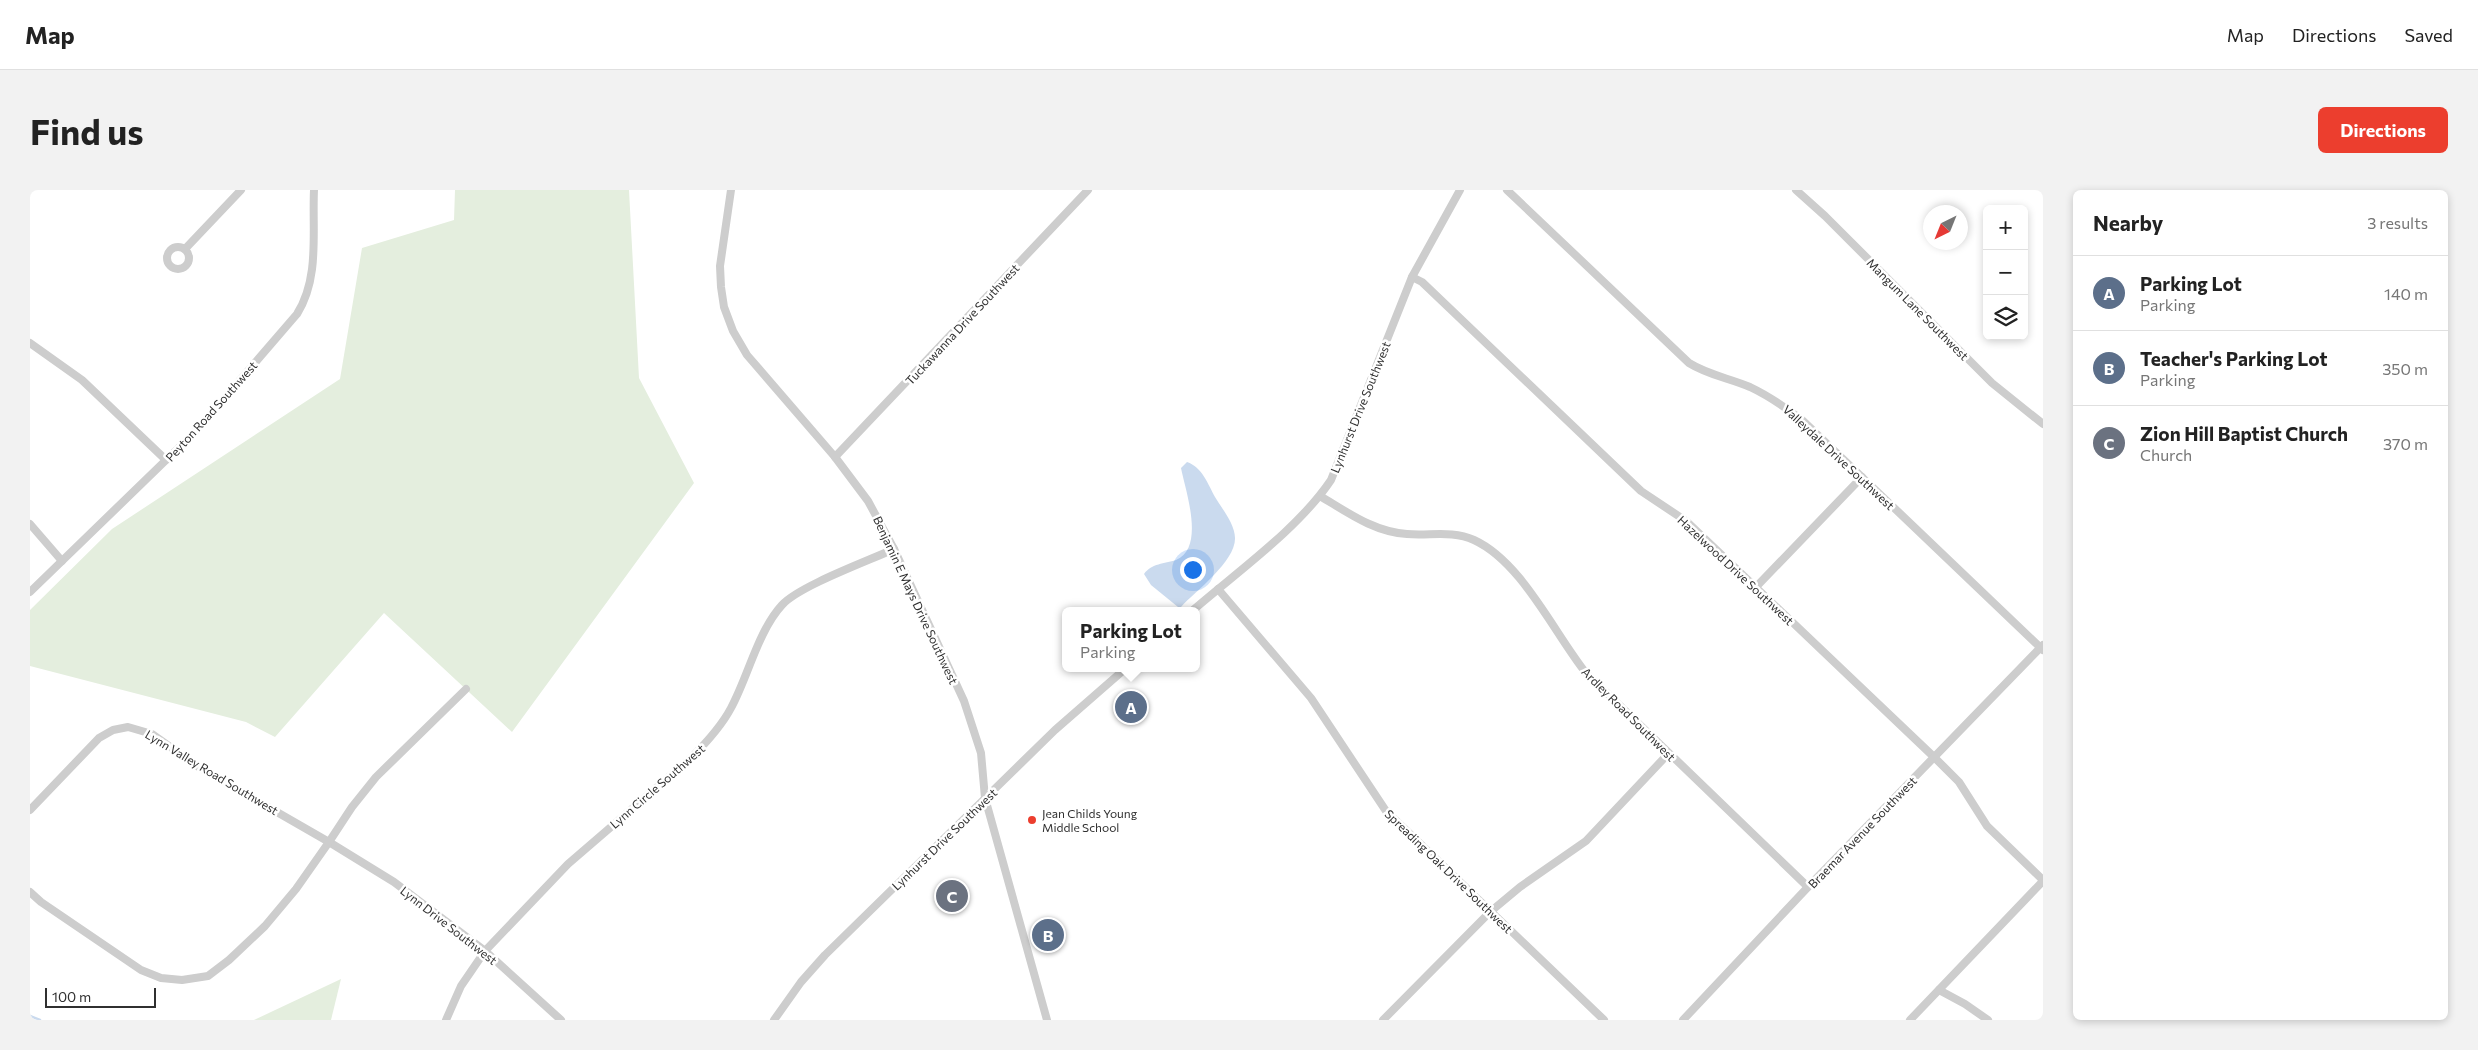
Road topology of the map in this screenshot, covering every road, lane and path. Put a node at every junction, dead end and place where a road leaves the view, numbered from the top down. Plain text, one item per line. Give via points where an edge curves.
1 (241, 190) edge
2 (314, 190) edge
3 (731, 190) edge
4 (1088, 190) edge
5 (1460, 190) edge
6 (1506, 190) edge
7 (1796, 190) edge
8 (185, 249) dead end
9 (1412, 277) junction
10 (30, 343) edge
11 (2043, 424) edge
12 (836, 457) junction
13 (166, 460) junction
14 (1862, 477) junction
15 (1320, 496) junction
16 (30, 524) edge
17 (894, 549) junction
18 (62, 560) junction
19 (1756, 587) junction
20 (1218, 589) junction
21 (30, 592) edge
22 (1197, 607) edge
23 (2042, 648) edge
24 (1121, 672) edge
25 (466, 689) dead end
26 (1668, 754) junction
27 (1935, 758) junction
28 (985, 798) junction
29 (30, 810) edge
30 (329, 842) junction
31 (2043, 880) edge
32 (1808, 887) junction
33 (30, 892) edge
34 (1490, 912) junction
35 (485, 951) junction
36 (1939, 990) junction
37 (446, 1020) edge
38 (561, 1020) edge
39 (774, 1020) edge
40 (1047, 1020) edge
41 (1383, 1020) edge
42 (1604, 1020) edge
43 (1683, 1020) edge
44 (1910, 1020) edge
45 (1988, 1020) edge

1 - 8 street
2 - 13 street, Peyton Road Southwest via 312,278 305,302 208,417
3 - 12 street, Benjamin E Mays Drive Southwest via 720,273 724,307 732,331 747,355
4 - 12 street, Tuckawanna Drive Southwest
5 - 9 street, Lynhurst Drive Southwest
6 - 14 street, Valleydale Drive Southwest via 1689,363 1780,403
7 - 11 street, Mangum Lane Southwest via 1992,383
9 - 15 street, Lynhurst Drive Southwest via 1340,462
9 - 19 street, Hazelwood Drive Southwest via 1422,282 1642,491 1686,520
10 - 13 street via 82,380
12 - 17 street, Benjamin E Mays Drive Southwest via 868,501
13 - 18 street, Peyton Road Southwest
14 - 19 street
14 - 23 street, Valleydale Drive Southwest
15 - 20 street, Lynhurst Drive Southwest via 1302,516
15 - 26 street, Ardley Road Southwest via 1382,530 1407,534 1456,534 1492,551 1532,593 1586,673
16 - 18 street
17 - 28 street, Benjamin E Mays Drive Southwest via 973,724 981,753
17 - 35 street, Lynn Circle Southwest via 812,586 782,604 771,620 732,707 709,740 568,864
18 - 21 street, Peyton Road Southwest
19 - 27 street, Hazelwood Drive Southwest
20 - 22 street, Lynhurst Drive Southwest
20 - 34 street, Spreading Oak Drive Southwest via 1311,698 1386,811
23 - 27 street, Braemar Avenue Southwest
24 - 28 street, Lynhurst Drive Southwest
25 - 30 street via 376,777
26 - 32 street, Ardley Road Southwest
26 - 34 street via 1586,841
27 - 31 street, Hazelwood Drive Southwest via 1959,782 1988,826
27 - 32 street, Braemar Avenue Southwest
28 - 39 street, Lynhurst Drive Southwest via 825,955
28 - 40 street, Benjamin E Mays Drive Southwest
29 - 30 street, Lynn Valley Road Southwest via 99,738 113,730 128,728 152,734 197,766
30 - 33 street via 265,926 242,950 208,976 182,980 161,978 141,970
30 - 35 street, Lynn Drive Southwest via 394,882
31 - 36 street
32 - 43 street, Braemar Avenue Southwest
34 - 41 street
34 - 42 street, Spreading Oak Drive Southwest
35 - 37 street, Lynn Circle Southwest via 461,986
35 - 38 street, Lynn Drive Southwest
36 - 44 street
36 - 45 street

